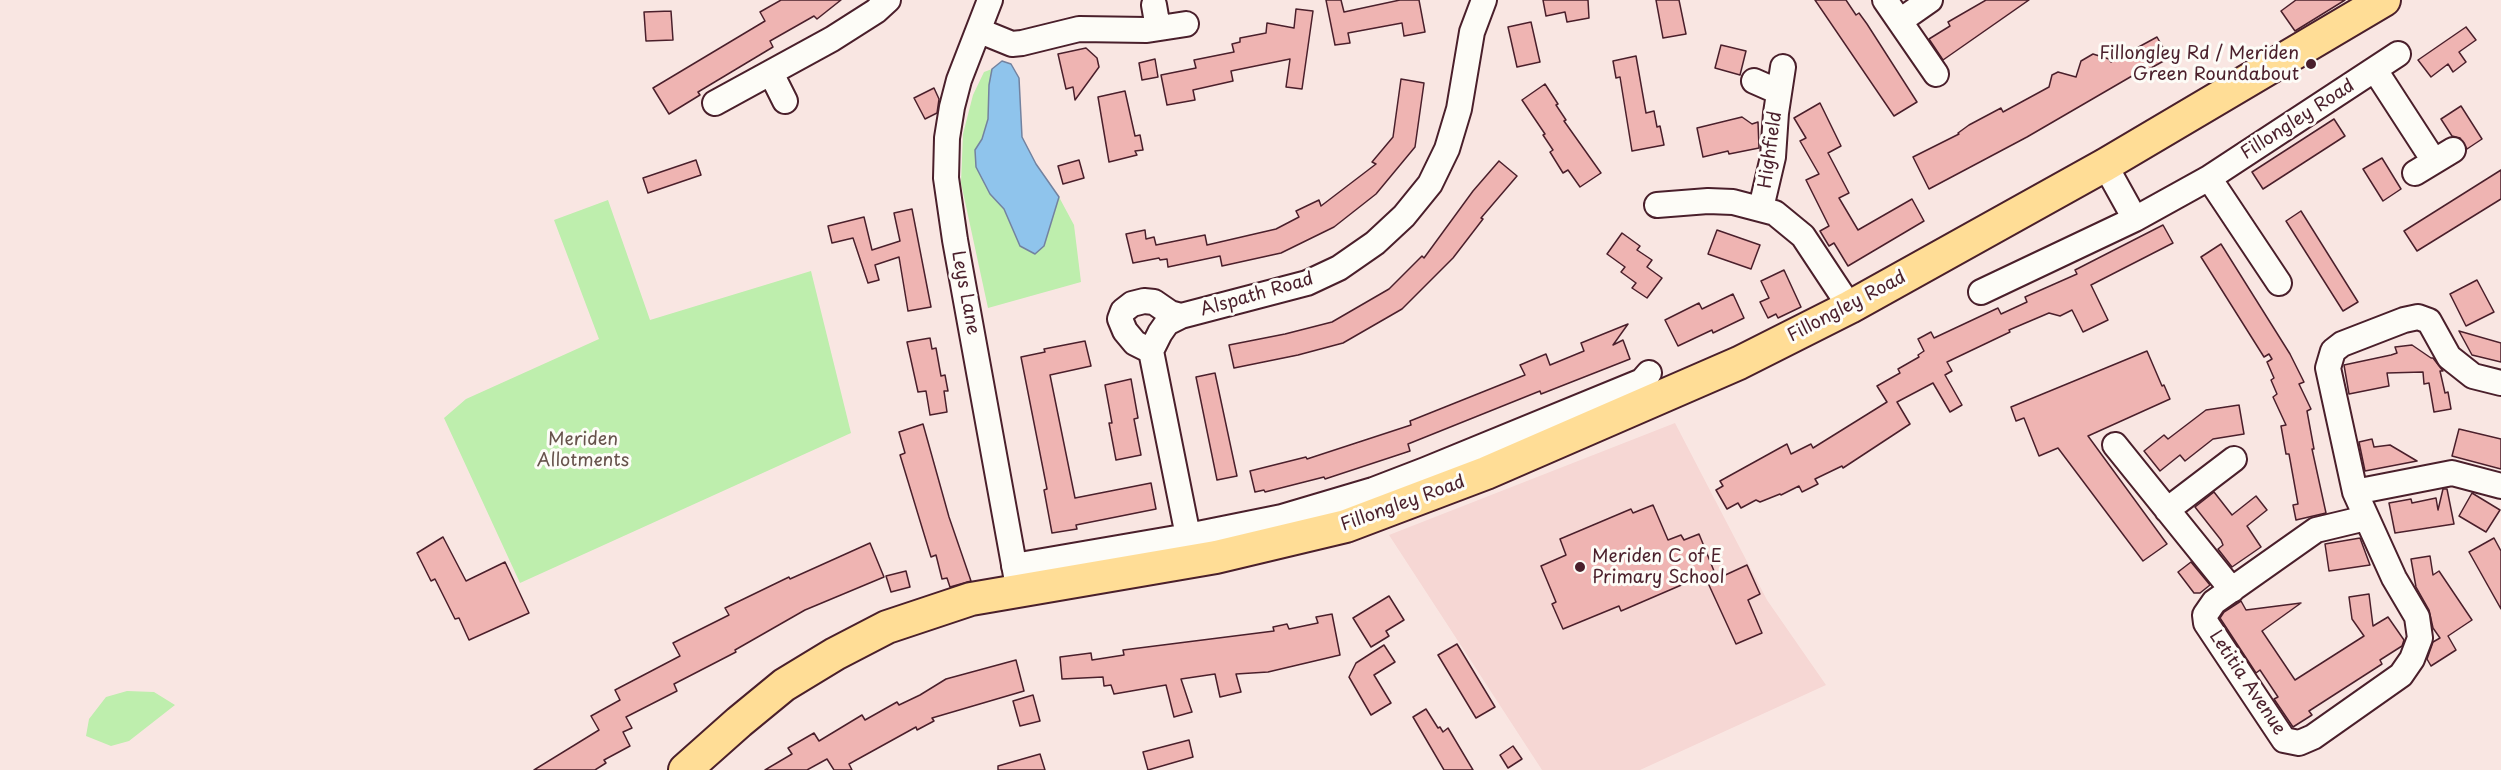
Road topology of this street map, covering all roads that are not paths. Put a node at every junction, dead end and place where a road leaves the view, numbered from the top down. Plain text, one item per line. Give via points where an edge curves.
1 (888, 0) edge
2 (990, 0) edge
3 (1484, 0) edge
4 (1885, 0) edge
5 (1930, 0) edge
6 (2384, 0) edge
7 (1154, 5) dead end
8 (1900, 21) junction
9 (1186, 24) dead end
10 (1158, 28) junction
11 (980, 30) junction
12 (2398, 54) dead end
13 (1783, 67) dead end
14 (2375, 70) junction
15 (771, 74) junction
16 (1936, 74) dead end
17 (1754, 81) dead end
18 (1779, 92) junction
19 (785, 101) dead end
20 (715, 103) dead end
21 (2434, 162) dead end
22 (2104, 165) junction
23 (2210, 178) junction
24 (1657, 205) dead end
25 (1761, 208) junction
26 (2134, 219) junction
27 (2279, 283) dead end
28 (1982, 292) dead end
29 (1850, 307) junction
30 (1181, 316) junction
31 (1151, 351) junction
32 (1649, 373) dead end
33 (2501, 383) edge
34 (2115, 445) dead end
35 (2234, 459) dead end
36 (2501, 486) edge
37 (2355, 492) junction
38 (2167, 510) junction
39 (2366, 518) junction
40 (1188, 536) junction
41 (1016, 578) junction
42 (2232, 590) junction
43 (685, 770) edge

1 - 15 street via 841,34
2 - 11 street, Leys Lane
3 - 30 street, Alspath Road via 1472,32 1459,109 1447,149 1430,184 1404,216 1339,268 1307,283
4 - 8 street
5 - 8 street
6 - 22 main road, Fillongley Road
7 - 10 street
8 - 16 street
9 - 10 street
10 - 11 street via 1079,28 1022,44 1012,44
11 - 41 street, Leys Lane via 951,107 946,178
12 - 14 street, Fillongley Road
13 - 18 street, Highfield
14 - 21 street
14 - 23 street, Fillongley Road
15 - 19 street
15 - 20 street
17 - 18 street, Highfield
18 - 25 street, Highfield via 1773,157
22 - 26 street
22 - 29 main road, Fillongley Road
23 - 26 street, Fillongley Road
23 - 27 street via 2275,257
24 - 25 street, Highfield via 1708,201
25 - 29 street, Highfield via 1775,213 1803,236
26 - 28 street, Fillongley Road
29 - 41 main road, Fillongley Road via 1647,404 1346,526 1216,557
30 - 31 street, Alspath Road via 1167,323
30 - 31 street, Alspath Road via 1144,301 1124,311 1120,319 1125,331 1135,343
31 - 40 street
32 - 40 street, Fillongley Road via 1642,381 1373,490 1282,516
33 - 37 street, Letitia Avenue via 2473,376 2449,357 2429,321 2418,317 2343,344 2334,351 2328,368
34 - 38 street
35 - 38 street
36 - 37 street via 2452,472
37 - 39 street, Letitia Avenue
38 - 42 street
39 - 42 street, Letitia Avenue via 2316,530
39 - 42 street, Letitia Avenue via 2417,617 2420,638 2401,675 2313,737 2300,743 2284,740 2206,623 2205,615 2214,602
40 - 41 street, Fillongley Road
41 - 43 main road, Fillongley Road via 887,627 835,654 784,686

